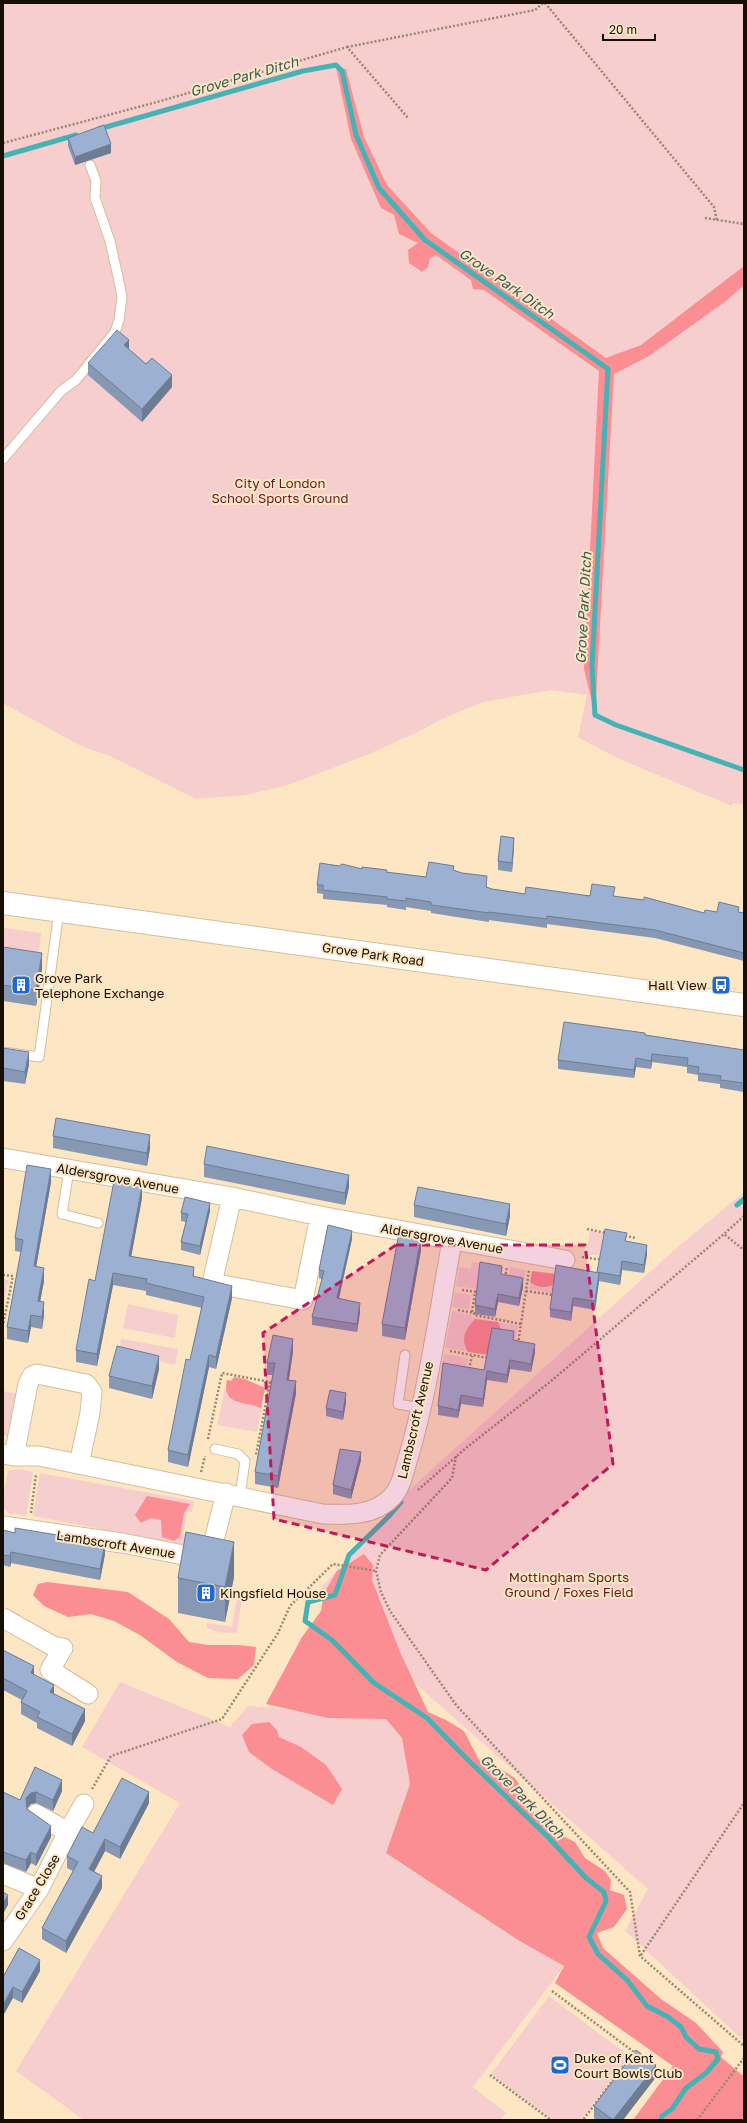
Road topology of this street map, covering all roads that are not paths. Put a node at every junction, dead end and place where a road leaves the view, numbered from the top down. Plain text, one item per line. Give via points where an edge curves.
1 (90, 165) dead end
2 (3, 459) edge
3 (3, 903) edge
4 (59, 911) junction
5 (744, 1005) edge
6 (3, 1052) edge
7 (3, 1158) edge
8 (70, 1170) junction
9 (232, 1198) junction
10 (320, 1216) junction
11 (98, 1223) dead end
12 (452, 1241) junction
13 (573, 1258) road end
14 (405, 1355) dead end
15 (421, 1408) junction
16 (210, 1449) road end
17 (8, 1455) edge
18 (80, 1464) junction
19 (233, 1495) junction
20 (3, 1526) edge
21 (3, 1618) edge
22 (88, 1694) dead end
23 (84, 1804) road end
24 (36, 1814) edge
25 (68, 1832) junction
26 (3, 1874) edge
27 (39, 1889) junction
28 (3, 1941) edge

1 - 2 lane via 96,181 95,198 110,241 120,286 120,320 114,332 76,380 61,391
3 - 4 main road, Grove Park Road
4 - 5 main road, Grove Park Road
4 - 6 lane via 39,1057
7 - 8 street, Aldersgrove Avenue
8 - 9 street, Aldersgrove Avenue
8 - 11 lane via 62,1214
9 - 10 street, Aldersgrove Avenue
9 - 10 street via 212,1283 303,1300
10 - 12 street, Aldersgrove Avenue
12 - 13 street, Aldersgrove Avenue
12 - 15 street, Lambscroft Avenue
14 - 15 lane via 398,1404
15 - 19 street, Lambscroft Avenue via 399,1487 391,1498 380,1506 352,1515 323,1514
16 - 19 lane via 238,1454 245,1461
17 - 18 street, Lambscroft Avenue via 39,1456
17 - 18 street via 28,1384 32,1376 37,1374 86,1384 92,1392
18 - 19 street, Lambscroft Avenue
19 - 20 street, Lambscroft Avenue via 209,1560
21 - 22 street via 53,1646 63,1648 50,1670
23 - 25 street, Grace Close
24 - 25 street
25 - 27 street, Grace Close
26 - 27 street
27 - 28 street, Grace Close

